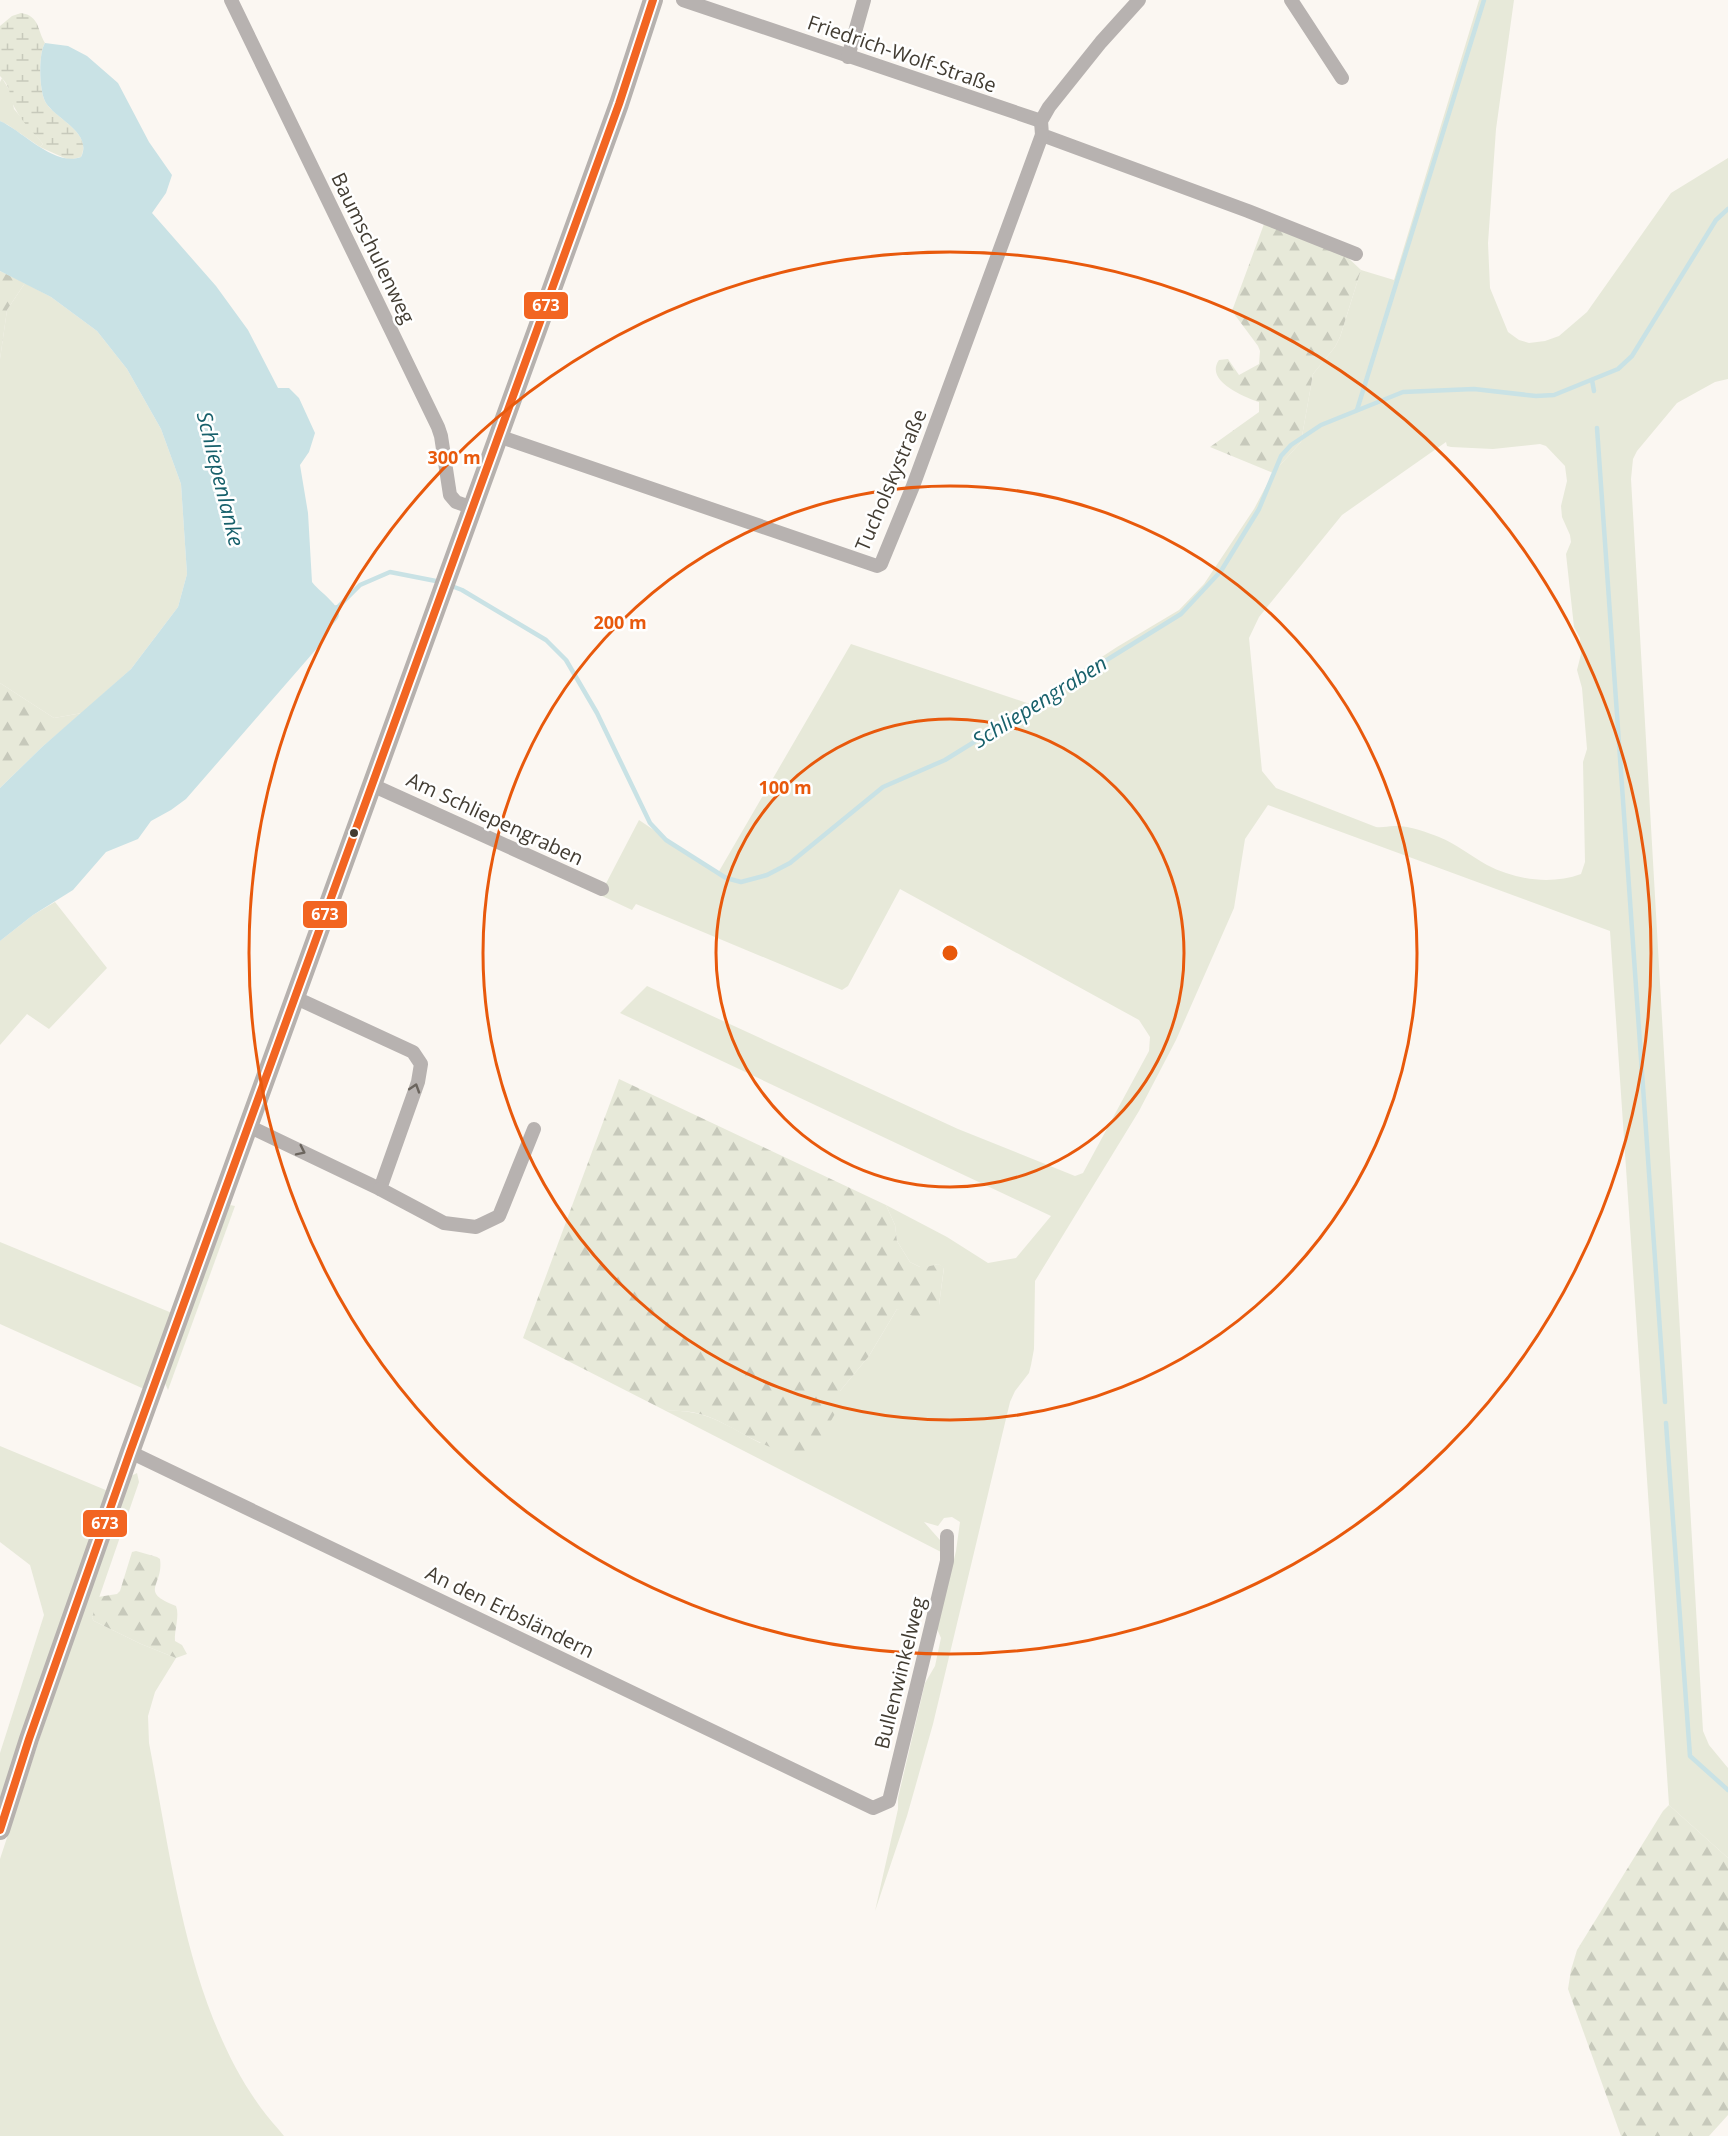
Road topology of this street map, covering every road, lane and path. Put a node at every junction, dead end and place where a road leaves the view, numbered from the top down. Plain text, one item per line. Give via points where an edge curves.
1 (231, 0) edge
2 (654, 0) edge
3 (683, 0) edge
4 (864, 0) edge
5 (1139, 0) edge
6 (1291, 0) edge
7 (848, 57) junction
8 (1342, 78) dead end
9 (1041, 121) junction
10 (1042, 135) junction
11 (1356, 254) dead end
12 (498, 436) junction
13 (473, 508) junction
14 (372, 785) junction
15 (602, 889) dead end
16 (296, 998) junction
17 (248, 1126) junction
18 (534, 1129) dead end
19 (380, 1189) junction
20 (130, 1452) junction
21 (948, 1536) dead end
22 (873, 1808) joint
23 (0, 1830) edge

1 - 13 street, Baumschulenweg via 438,428 450,495 456,502
2 - 12 street via 620,104
3 - 7 street, Friedrich-Wolf-Straße
4 - 7 street
5 - 9 street via 1101,42
6 - 8 street
7 - 9 street, Friedrich-Wolf-Straße
9 - 10 street, Tucholskystraße
10 - 11 street
10 - 12 street, Tucholskystraße via 881,564 877,566
12 - 13 street
13 - 14 street
14 - 15 street, Am Schliepengraben
14 - 16 street
16 - 17 street
19 -> 16 street via 421,1064 413,1052
17 -> 19 street
17 - 20 street
18 - 19 street via 499,1216 476,1227 444,1223
20 - 22 street, An den Erbsländern
20 - 23 street
21 - 22 street, Bullenwinkelweg via 947,1561 889,1801

